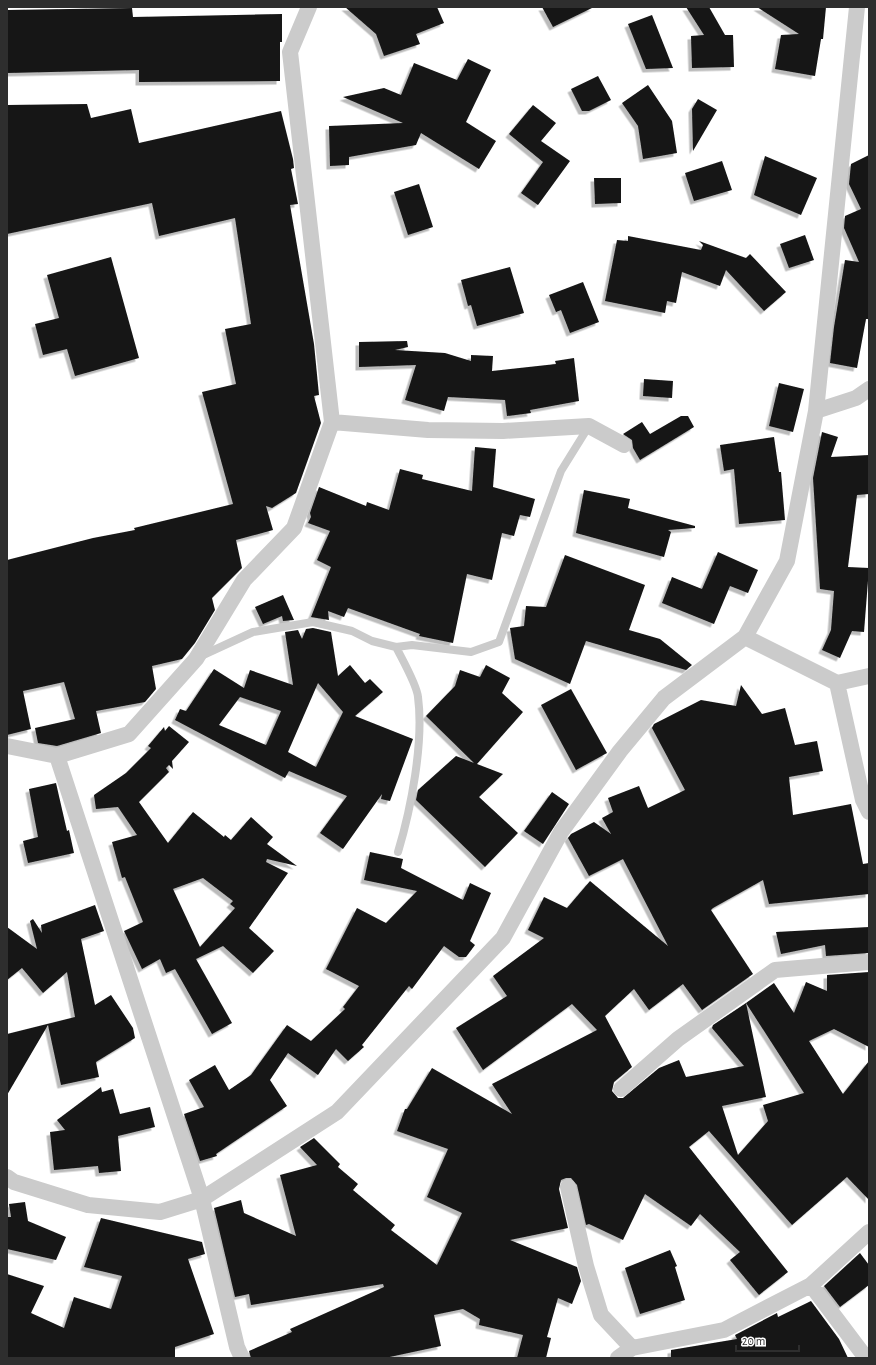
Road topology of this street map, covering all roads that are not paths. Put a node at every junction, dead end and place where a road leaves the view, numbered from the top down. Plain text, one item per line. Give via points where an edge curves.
1 (309, 7) edge
2 (857, 7) edge
3 (869, 389) edge
4 (816, 411) junction
5 (332, 422) junction
6 (589, 426) junction
7 (624, 445) dead end
8 (745, 637) junction
9 (396, 647) junction
10 (196, 658) junction
11 (869, 676) edge
12 (837, 683) junction
13 (7, 746) edge
14 (57, 756) junction
15 (869, 812) edge
16 (398, 852) dead end
17 (869, 962) edge
18 (621, 1089) dead end
19 (9, 1182) edge
20 (568, 1187) dead end
21 (202, 1199) junction
22 (869, 1232) edge
23 (811, 1285) junction
24 (632, 1348) junction
25 (242, 1358) edge
26 (618, 1358) edge
27 (866, 1358) edge

1 - 5 street via 290,52
2 - 4 street
3 - 4 street via 856,398
4 - 8 street via 787,561
5 - 6 street via 428,430 503,431
5 - 10 street via 294,528 244,580
6 - 7 street
6 - 9 lane via 561,471 499,642 471,652 412,645
8 - 12 street
8 - 21 street via 664,698 620,751 561,832 502,938 337,1112
9 - 10 lane via 313,622 253,632
9 - 16 lane via 418,696 419,730 408,817
10 - 14 street via 129,734
11 - 12 street
12 - 15 street via 863,800
13 - 14 street
14 - 21 street
17 - 18 street via 775,970 678,1039
19 - 21 street via 88,1206 153,1212
20 - 24 street via 586,1266 601,1315
21 - 25 street via 237,1347
22 - 23 street
23 - 24 street via 724,1330
23 - 27 street
24 - 26 street

